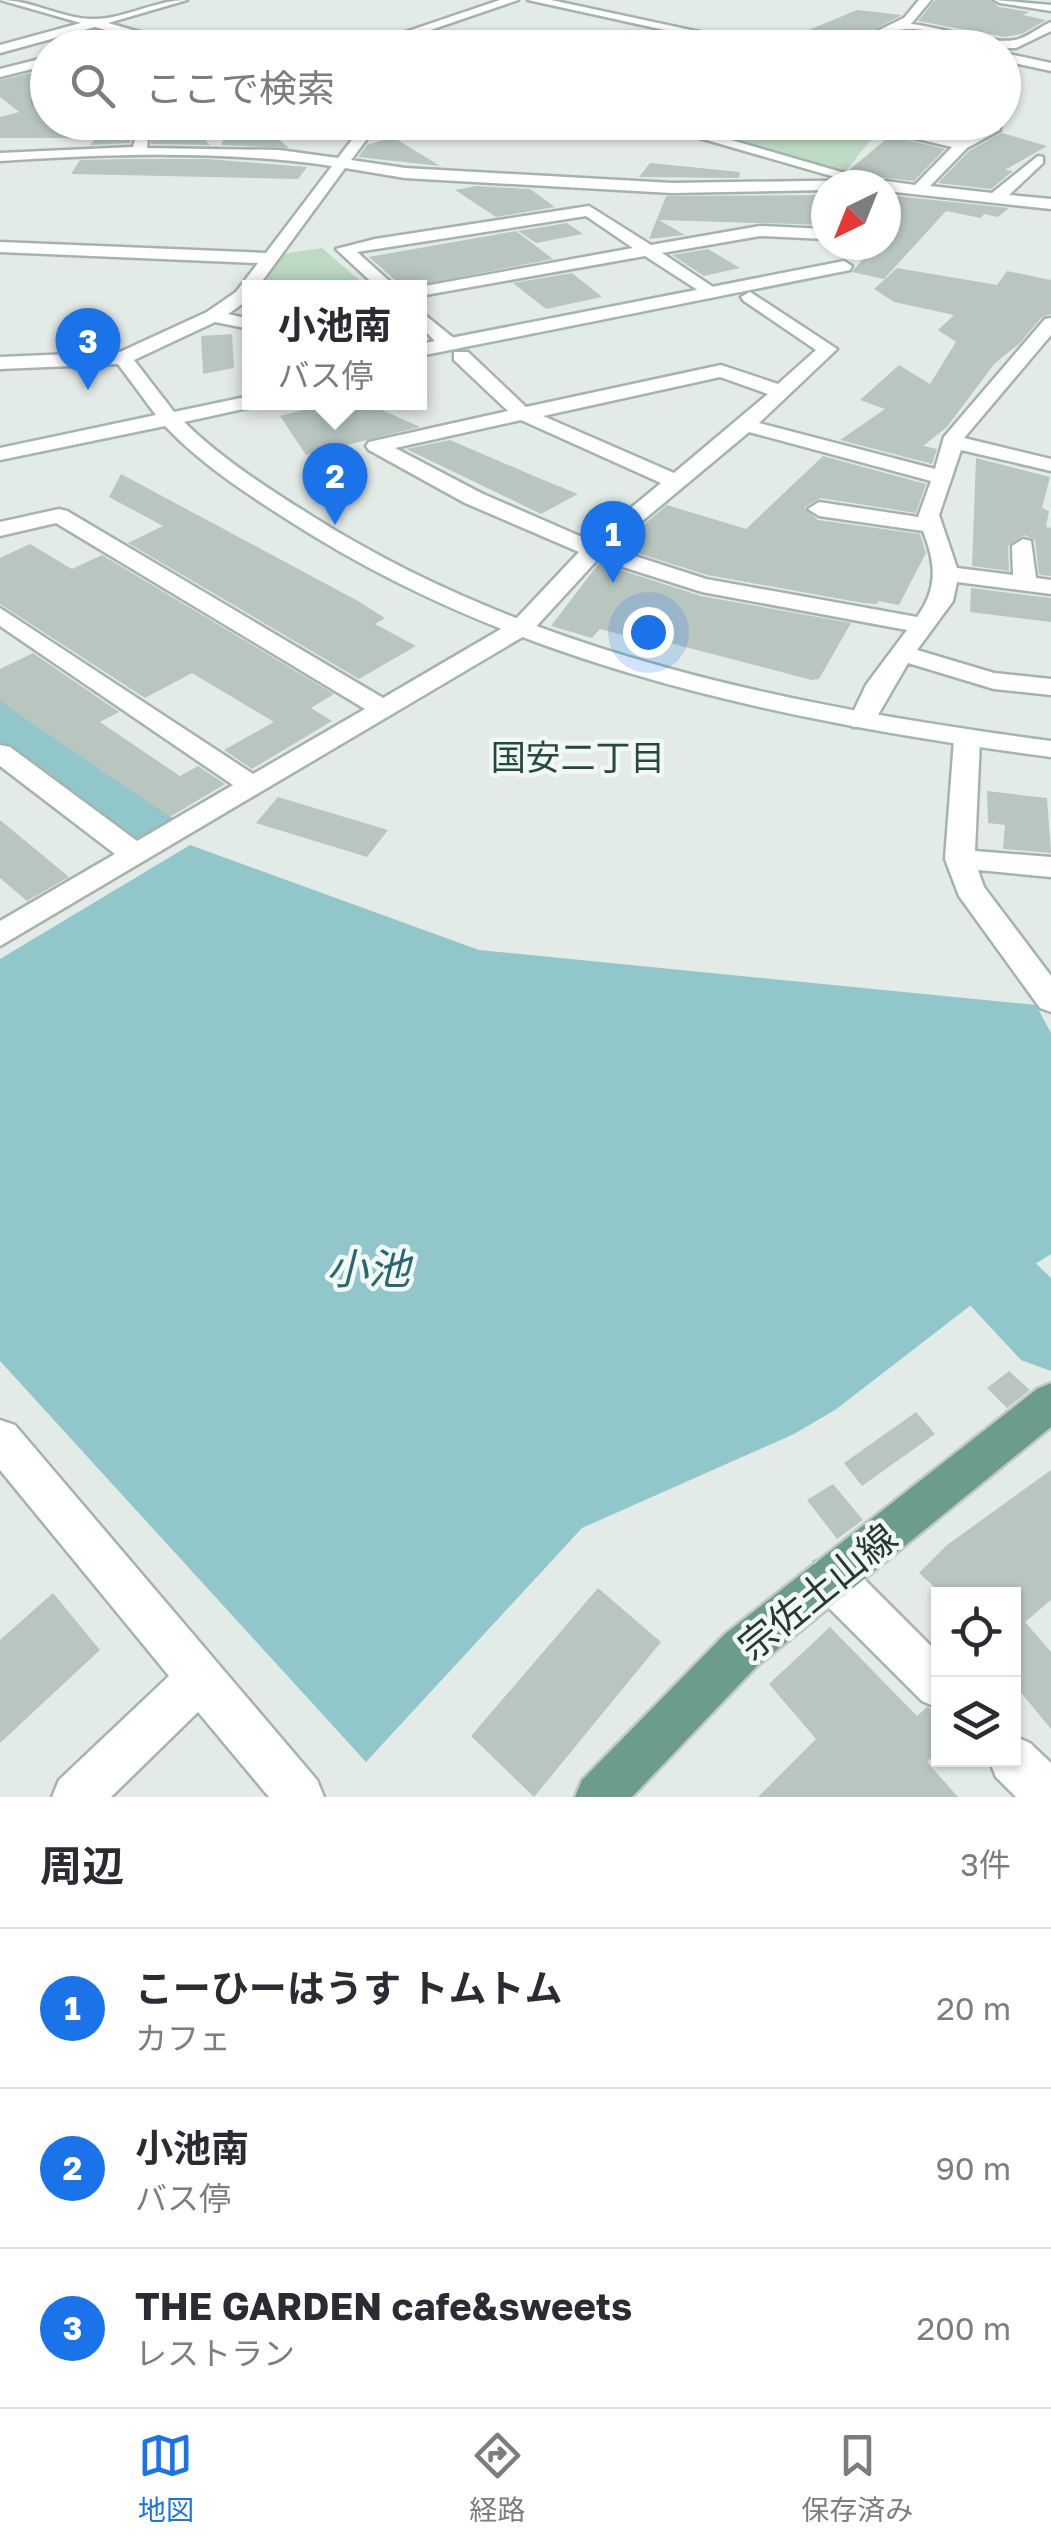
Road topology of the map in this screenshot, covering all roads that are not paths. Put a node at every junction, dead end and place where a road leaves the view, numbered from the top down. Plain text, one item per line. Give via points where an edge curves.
1 (4, 0) edge
2 (181, 0) edge
3 (512, 0) edge
4 (534, 0) edge
5 (925, 0) edge
6 (1000, 0) edge
7 (1051, 8) edge
8 (94, 24) junction
9 (897, 26) junction
10 (1051, 26) edge
11 (71, 30) edge
12 (116, 30) edge
13 (420, 30) edge
14 (680, 30) edge
15 (888, 30) edge
16 (936, 30) edge
17 (30, 41) edge
18 (1021, 41) edge
19 (0, 49) edge
20 (1021, 61) edge
21 (30, 65) edge
22 (1051, 67) edge
23 (0, 73) edge
24 (142, 140) edge
25 (359, 140) edge
26 (716, 140) edge
27 (940, 140) edge
28 (971, 140) edge
29 (962, 145) junction
30 (139, 152) junction
31 (0, 157) edge
32 (1038, 160) dead end
33 (342, 162) junction
34 (825, 170) edge
35 (811, 185) edge
36 (901, 188) edge
37 (919, 190) junction
38 (998, 196) junction
39 (1051, 204) edge
40 (811, 233) edge
41 (0, 247) edge
42 (644, 249) junction
43 (268, 258) junction
44 (253, 280) edge
45 (380, 280) edge
46 (427, 290) edge
47 (710, 293) junction
48 (242, 296) edge
49 (750, 298) junction
50 (213, 316) junction
51 (242, 322) edge
52 (427, 323) edge
53 (1051, 323) edge
54 (427, 350) edge
55 (455, 350) junction
56 (124, 358) junction
57 (427, 362) edge
58 (0, 363) edge
59 (242, 387) edge
60 (781, 392) junction
61 (242, 403) edge
62 (163, 412) junction
63 (521, 414) junction
64 (745, 425) junction
65 (0, 435) edge
66 (951, 441) junction
67 (0, 454) edge
68 (1051, 465) edge
69 (942, 478) junction
70 (674, 481) junction
71 (820, 509) dead end
72 (932, 526) junction
73 (0, 529) edge
74 (1024, 546) dead end
75 (594, 550) junction
76 (950, 574) junction
77 (1026, 584) junction
78 (1051, 586) edge
79 (0, 615) edge
80 (522, 626) junction
81 (924, 626) junction
82 (902, 653) junction
83 (1051, 687) edge
84 (382, 708) junction
85 (862, 721) junction
86 (967, 740) junction
87 (1051, 750) edge
88 (0, 753) edge
89 (251, 785) junction
90 (136, 854) junction
91 (960, 859) junction
92 (1051, 867) edge
93 (0, 936) edge
94 (1051, 1000) edge
95 (1051, 1402) edge
96 (0, 1439) edge
97 (832, 1578) junction
98 (200, 1678) junction
99 (931, 1678) edge
100 (1020, 1767) edge
101 (76, 1797) edge
102 (300, 1797) edge
103 (599, 1797) edge
104 (1051, 1797) edge

1 - 8 street
2 - 8 street
3 - 13 street
4 - 14 street
5 - 9 street
6 - 7 street
8 - 11 street
8 - 12 street
9 - 15 street
9 - 16 street
10 - 18 street
17 - 19 street
20 - 22 street
21 - 23 street
24 - 30 street
25 - 33 street
26 - 34 street
27 - 29 street
28 - 29 street
29 - 37 street
30 - 31 street
30 - 33 street
32 - 38 street
33 - 35 street via 405,173 672,188
33 - 43 street
36 - 37 street
37 - 38 street
38 - 39 street
40 - 42 street via 760,231
41 - 43 street
42 - 45 street via 590,211 344,250
42 - 46 street
42 - 47 street
43 - 44 street
47 - 49 street via 844,272
47 - 55 street
48 - 50 street
49 - 55 street
49 - 60 street via 828,349
50 - 51 street
50 - 56 street
52 - 55 street
53 - 66 street
54 - 55 street
55 - 57 street
55 - 63 street
56 - 58 street
56 - 62 street
59 - 62 street
60 - 63 street via 721,371
60 - 64 street
61 - 62 street
62 - 65 street
62 - 67 street
62 - 80 street via 237,476 331,538
63 - 70 street
63 - 75 street via 376,446 473,498
64 - 69 street
64 - 70 street
66 - 68 street
66 - 69 street
69 - 72 street via 928,515
70 - 75 street
71 - 72 street
72 - 76 street
73 - 84 street via 59,516
74 - 77 street
75 - 80 street
75 - 81 street via 702,585
76 - 77 street
76 - 81 street
77 - 78 street
79 - 89 street
80 - 84 street
80 - 85 street via 696,684
81 - 82 street
82 - 83 street via 1030,688
82 - 85 street
84 - 89 street
85 - 86 street
86 - 87 street
86 - 91 street
88 - 90 street
89 - 90 street
90 - 93 street
91 - 92 street
91 - 94 street via 970,889
95 - 97 main road, 宗佐土山線
96 - 98 street
97 - 99 street
97 - 103 main road, 宗佐土山線 via 741,1650
98 - 101 street
98 - 102 street
100 - 104 street

